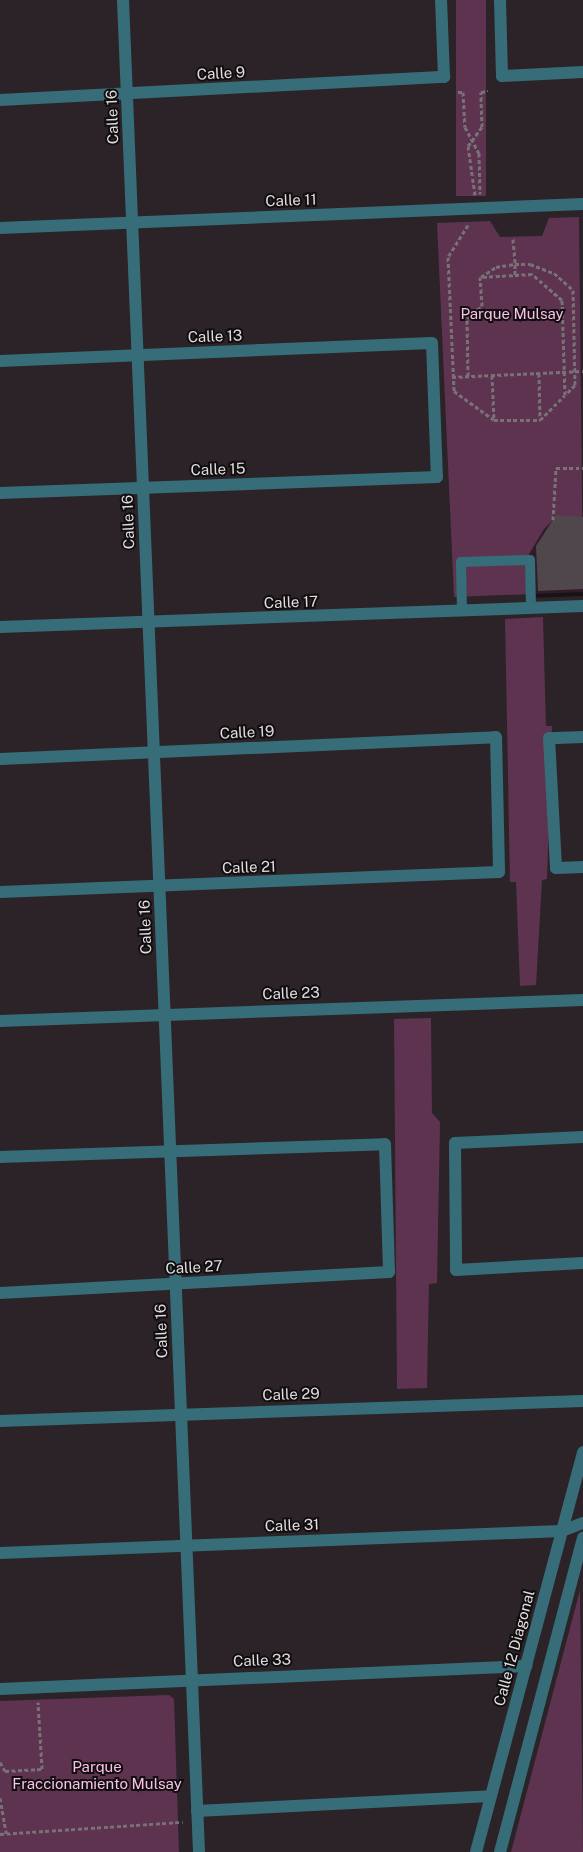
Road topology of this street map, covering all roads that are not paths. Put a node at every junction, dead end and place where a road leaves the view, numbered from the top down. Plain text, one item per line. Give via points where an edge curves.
1 (123, 0) edge
2 (441, 0) edge
3 (500, 0) edge
4 (583, 72) edge
5 (127, 95) junction
6 (0, 100) edge
7 (583, 204) edge
8 (132, 224) junction
9 (0, 228) edge
10 (138, 355) junction
11 (0, 361) edge
12 (437, 476) joint
13 (143, 488) junction
14 (0, 493) edge
15 (583, 606) edge
16 (531, 608) junction
17 (462, 611) junction
18 (149, 624) junction
19 (0, 628) edge
20 (583, 737) edge
21 (154, 752) junction
22 (0, 759) edge
23 (583, 867) edge
24 (499, 872) joint
25 (159, 887) junction
26 (0, 892) edge
27 (583, 1000) edge
28 (165, 1014) junction
29 (0, 1021) edge
30 (583, 1137) edge
31 (170, 1151) junction
32 (0, 1158) edge
33 (583, 1264) edge
34 (176, 1285) junction
35 (0, 1293) edge
36 (583, 1401) edge
37 (181, 1414) junction
38 (0, 1421) edge
39 (583, 1452) edge
40 (583, 1523) edge
41 (562, 1531) junction
42 (583, 1538) edge
43 (186, 1546) junction
44 (0, 1553) edge
45 (526, 1666) junction
46 (192, 1679) junction
47 (0, 1689) edge
48 (491, 1796) junction
49 (197, 1811) junction
50 (199, 1852) edge
51 (476, 1852) edge
52 (500, 1852) edge

1 - 5 street, Calle 16
2 - 5 street, Calle 9 via 444,78
3 - 4 street via 502,76
5 - 6 street, Calle 9
5 - 8 street, Calle 16
7 - 8 street, Calle 11
8 - 9 street, Calle 11
8 - 10 street, Calle 16
10 - 11 street, Calle 13
10 - 12 street, Calle 13 via 432,343
10 - 13 street, Calle 16
12 - 13 street, Calle 15
13 - 14 street, Calle 15
13 - 18 street, Calle 16
15 - 16 street, Calle 17
16 - 17 street, Calle 17
16 - 17 lane via 530,560 460,562
17 - 18 street, Calle 17
18 - 19 street, Calle 17
18 - 21 street, Calle 16
20 - 23 street via 549,738 556,868
21 - 22 street, Calle 19
21 - 24 street, Calle 19 via 496,737
21 - 25 street, Calle 16
24 - 25 street, Calle 21
25 - 26 street, Calle 21
25 - 28 street, Calle 16
27 - 28 street, Calle 23
28 - 29 street, Calle 23
28 - 31 street, Calle 16
30 - 33 street via 454,1143 456,1270
31 - 32 street
31 - 34 street, Calle 16
31 - 34 street, Calle 27 via 385,1144 389,1272
34 - 35 street, Calle 27
34 - 37 street, Calle 16
36 - 37 street, Calle 29
37 - 38 street, Calle 29
37 - 43 street, Calle 16
39 - 41 street, Calle 12 Diagonal
40 - 41 street, Calle 31
41 - 43 street, Calle 31
41 - 45 street, Calle 12 Diagonal
42 - 52 street
43 - 44 street, Calle 31
43 - 46 street, Calle 16
45 - 46 street, Calle 33
45 - 48 street, Calle 12 Diagonal
46 - 47 street, Calle 33
46 - 49 street, Calle 16
48 - 49 street
48 - 51 street, Calle 12 Diagonal
49 - 50 street, Calle 16

